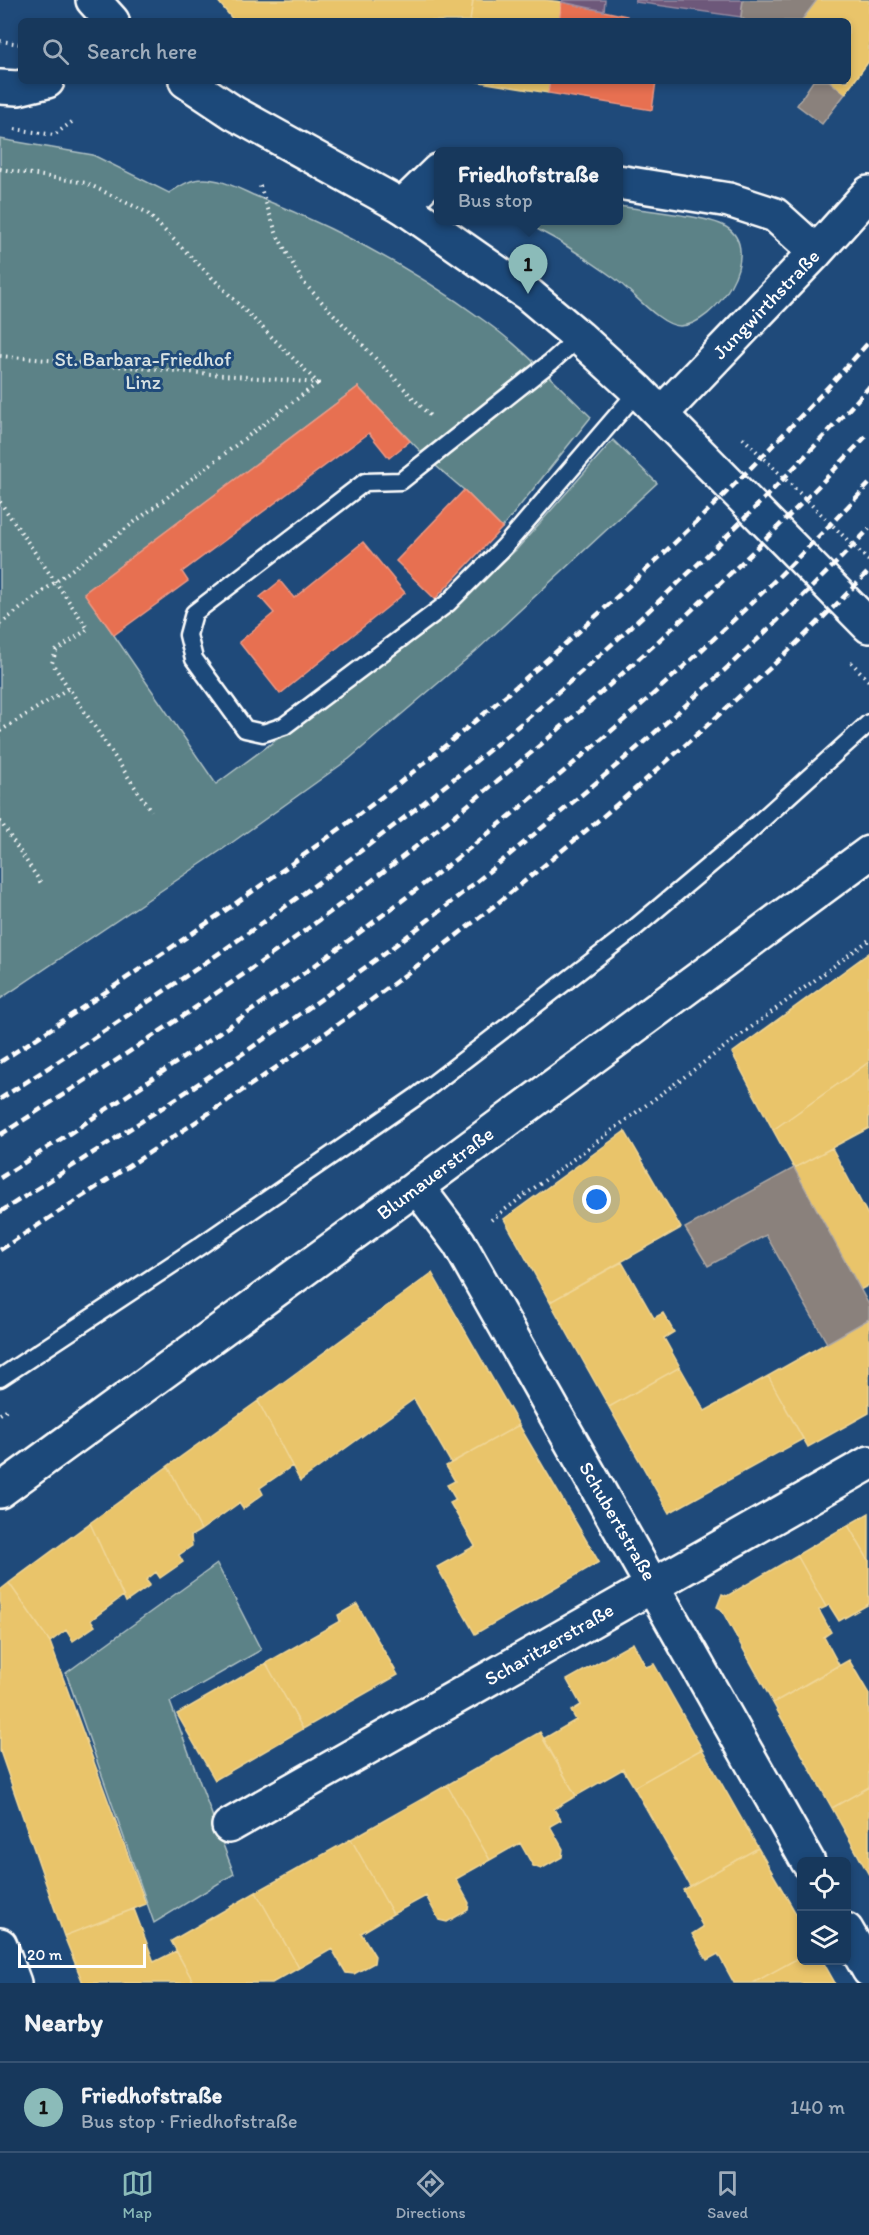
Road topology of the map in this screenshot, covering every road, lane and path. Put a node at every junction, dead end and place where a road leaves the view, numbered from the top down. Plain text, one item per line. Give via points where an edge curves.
1 (93, 0) edge
2 (109, 18) edge
3 (0, 41) edge
4 (18, 44) edge
5 (35, 84) edge
6 (190, 84) edge
7 (0, 87) edge
8 (72, 122) dead end
9 (11, 129) dead end
10 (0, 169) edge
11 (434, 175) edge
12 (623, 183) edge
13 (260, 186) dead end
14 (869, 193) edge
15 (402, 206) junction
16 (816, 252) junction
17 (579, 337) junction
18 (0, 356) edge
19 (318, 383) junction
20 (638, 391) junction
21 (661, 414) junction
22 (738, 434) dead end
23 (455, 439) junction
24 (0, 502) edge
25 (869, 561) edge
26 (56, 582) junction
27 (0, 624) edge
28 (869, 626) edge
29 (69, 688) junction
30 (869, 723) edge
31 (0, 731) edge
32 (151, 811) dead end
33 (0, 821) edge
34 (869, 853) edge
35 (41, 883) dead end
36 (869, 940) edge
37 (417, 1187) junction
38 (483, 1226) dead end
39 (0, 1378) edge
40 (869, 1463) edge
41 (0, 1491) edge
42 (654, 1584) junction
43 (230, 1826) dead end
44 (805, 1857) edge
45 (851, 1939) edge
46 (0, 1945) edge
47 (869, 1970) edge
48 (14, 1983) edge

1 - 2 street
3 - 4 path
5 - 7 street
6 - 15 street via 234,113
8 - 9 path via 54,135
10 - 19 path via 86,183 146,212
11 - 15 street
12 - 16 street via 729,200 775,215
13 - 23 path via 277,235 303,282
14 - 16 street, Jungwirthstraße
15 - 17 street via 528,294
16 - 21 street, Jungwirthstraße
17 - 20 street
17 - 23 lane
18 - 19 path
19 - 26 path
20 - 21 street
20 - 23 lane via 504,547 448,603 284,726 263,733 244,729 194,659 188,635 194,613 365,482 401,481
21 - 28 street
22 - 25 path
24 - 26 path
26 - 27 path
26 - 29 path via 88,629 56,651 52,663
29 - 31 path
29 - 32 path
30 - 39 lane via 630,932 416,1097
33 - 35 path
34 - 37 street, Blumauerstraße
36 - 38 path
37 - 41 street, Blumauerstraße
37 - 42 street, Schubertstraße via 459,1243
40 - 42 street, Scharitzerstraße
42 - 43 street, Scharitzerstraße
42 - 44 street, Schubertstraße
45 - 47 street
46 - 48 street

